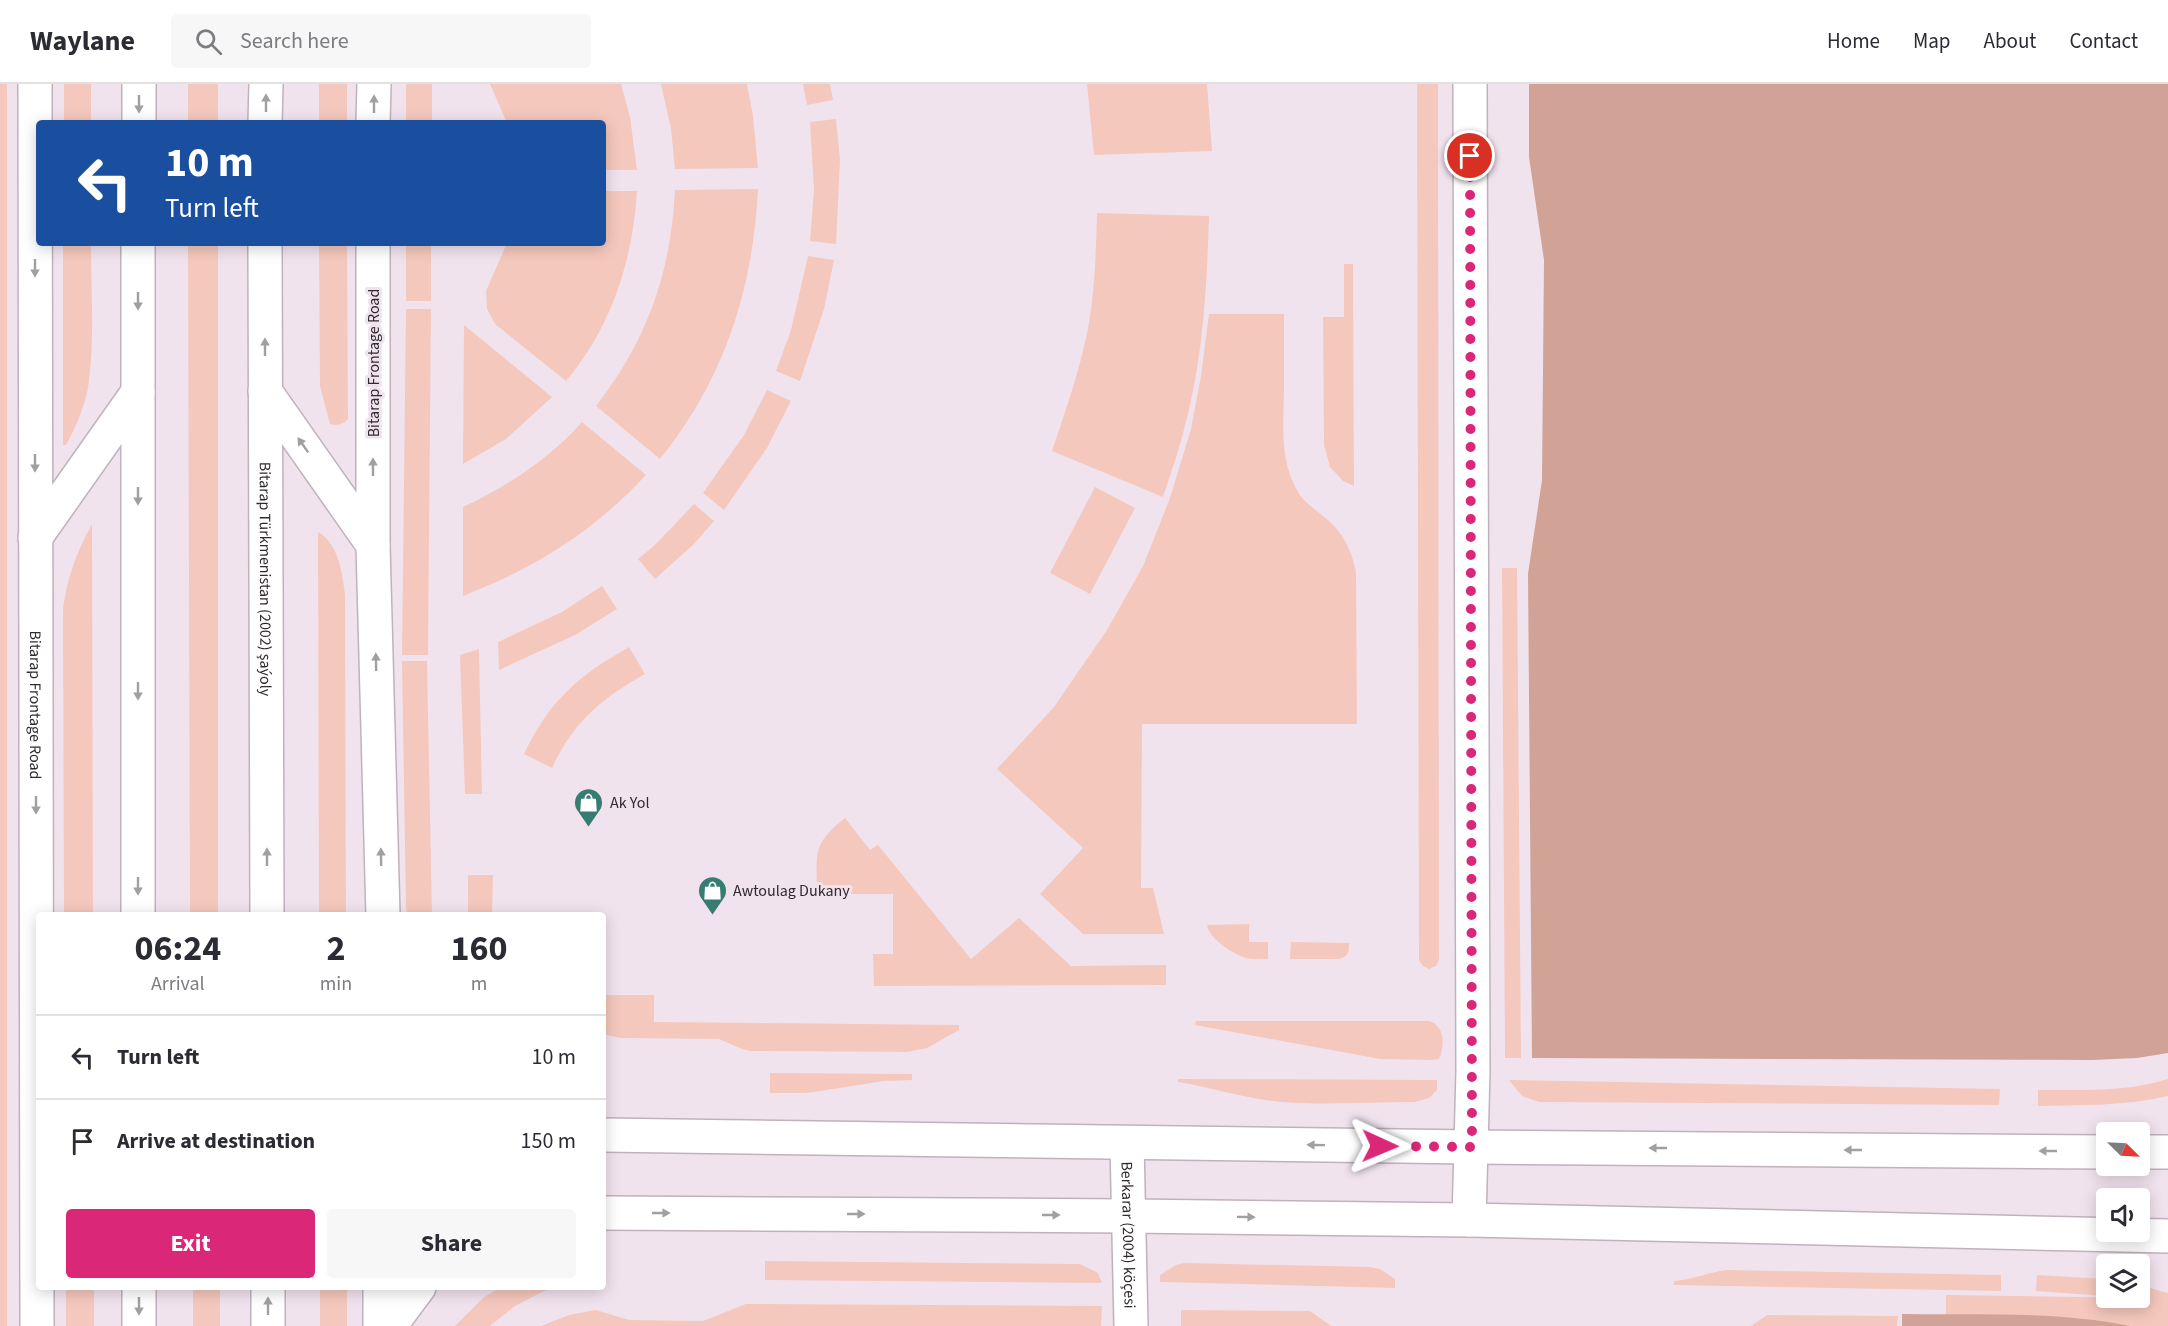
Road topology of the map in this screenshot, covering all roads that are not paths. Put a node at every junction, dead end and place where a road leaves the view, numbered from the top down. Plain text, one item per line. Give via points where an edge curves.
1 (35, 84) edge
2 (139, 84) edge
3 (266, 84) edge
4 (374, 84) edge
5 (1470, 84) edge
6 (138, 120) edge
7 (266, 120) edge
8 (374, 120) edge
9 (138, 246) edge
10 (265, 246) edge
11 (373, 246) edge
12 (265, 391) junction
13 (138, 392) junction
14 (35, 538) junction
15 (373, 545) junction
16 (138, 912) edge
17 (267, 912) edge
18 (383, 912) edge
19 (606, 1134) edge
20 (1127, 1143) junction
21 (1472, 1147) junction
22 (2096, 1152) edge
23 (2150, 1152) edge
24 (2168, 1152) edge
25 (606, 1213) edge
26 (1129, 1216) junction
27 (1469, 1220) junction
28 (2168, 1236) edge
29 (139, 1290) edge
30 (268, 1290) edge
31 (381, 1290) edge
32 (417, 1290) edge
33 (36, 1326) edge
34 (139, 1326) edge
35 (268, 1326) edge
36 (380, 1326) edge
37 (390, 1326) edge
38 (1131, 1326) edge

1 -> 14 street, Bitarap Frontage Road
2 -> 6 street
7 -> 3 street
8 -> 4 street
5 - 21 street
9 -> 13 street
12 -> 10 street, Bitarap Türkmenistan (2002) şaýoly
15 -> 11 street, Bitarap Frontage Road
15 -> 12 street
17 -> 12 street, Bitarap Türkmenistan (2002) şaýoly
13 - 14 street
13 -> 16 street
14 -> 33 street, Bitarap Frontage Road
18 -> 15 street, Bitarap Frontage Road
19 - 20 street
21 -> 20 street
20 - 26 street, Berkarar (2004) köçesi
22 -> 21 street
21 - 27 street
23 - 24 street
25 -> 26 street
26 -> 27 street
26 - 38 street, Berkarar (2004) köçesi
27 - 28 street
29 -> 34 street
35 -> 30 street
31 - 36 street
32 - 37 street

